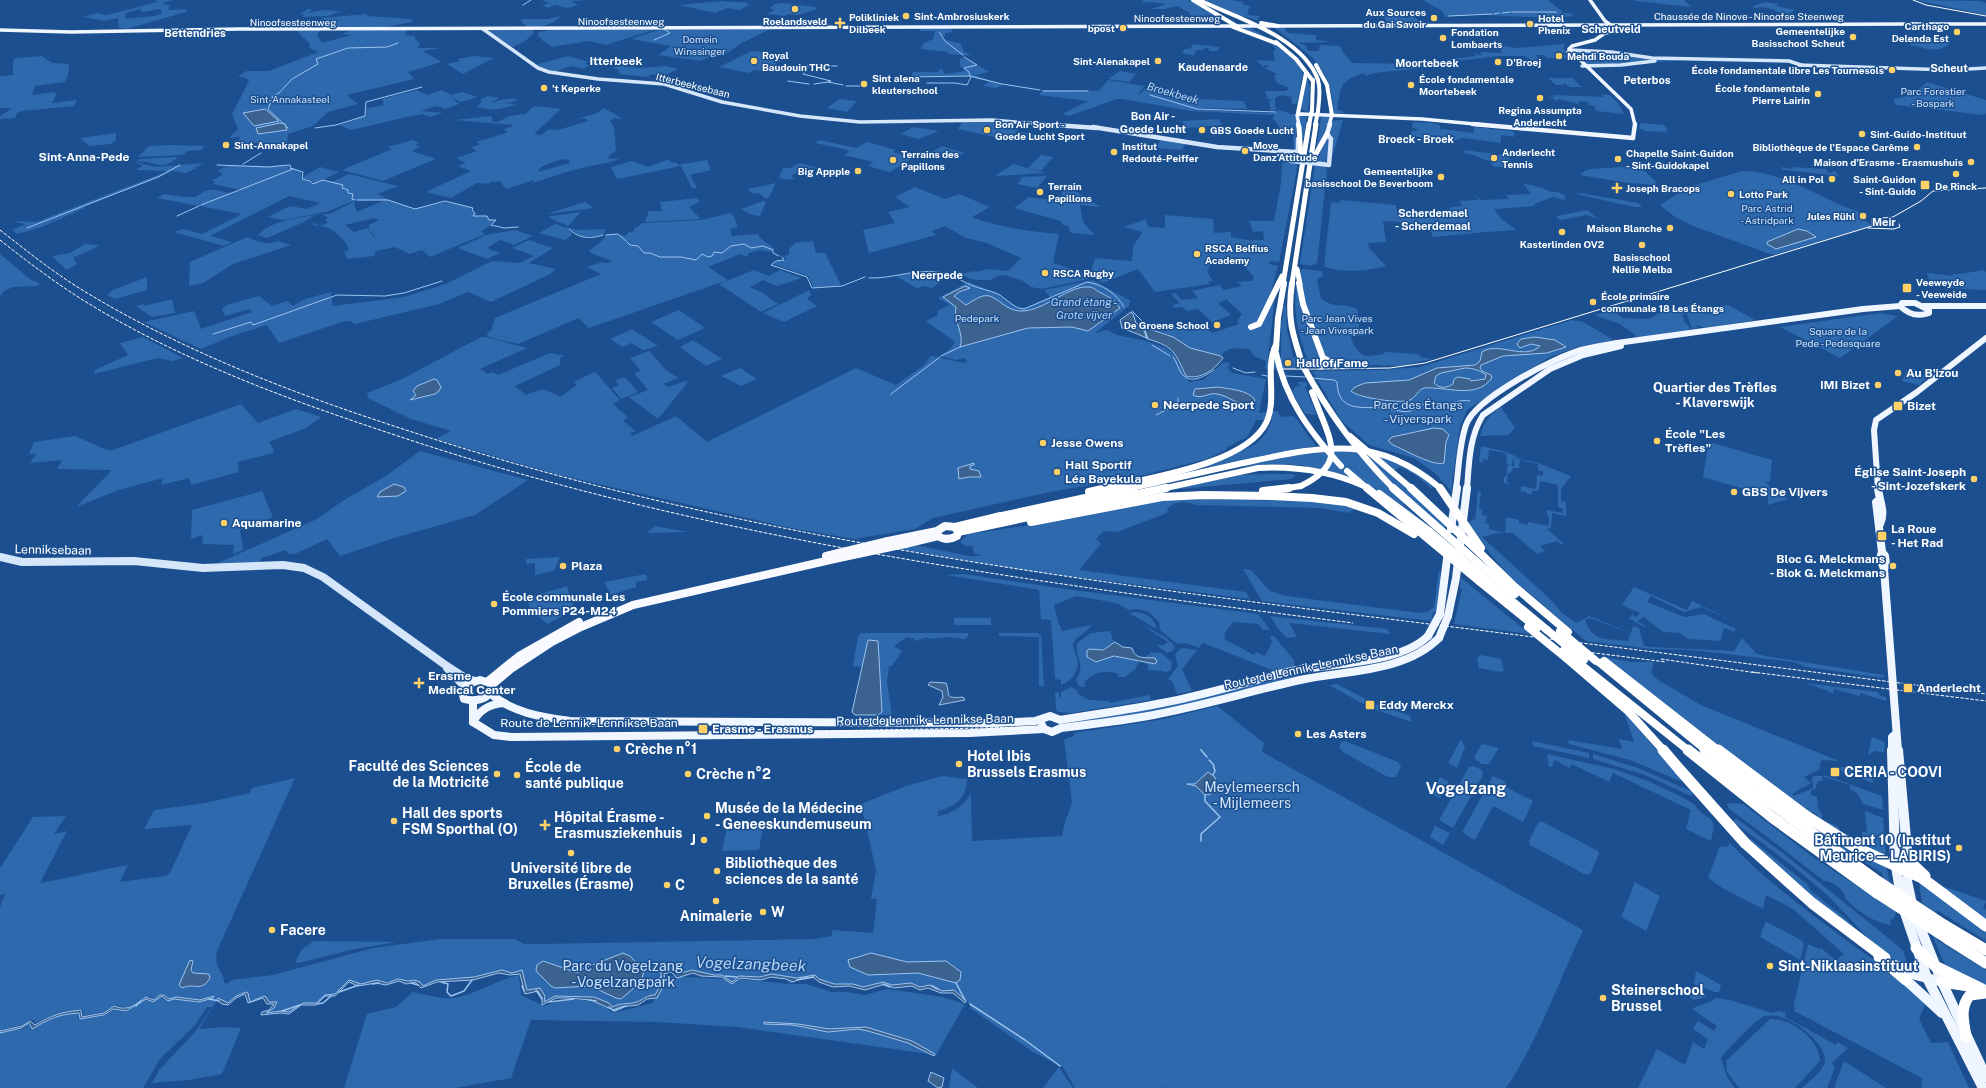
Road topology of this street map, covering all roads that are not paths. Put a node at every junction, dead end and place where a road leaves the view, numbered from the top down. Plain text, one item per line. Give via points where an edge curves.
1 (1194, 0) edge
2 (1586, 0) edge
3 (1590, 0) edge
4 (1201, 1) edge
5 (1237, 20) junction
6 (1986, 24) edge
7 (1610, 25) junction
8 (1224, 26) joint
9 (1239, 26) junction
10 (1321, 26) joint
11 (1039, 27) junction
12 (1268, 27) junction
13 (1604, 27) junction
14 (483, 28) junction
15 (1617, 29) junction
16 (18, 30) junction
17 (210, 30) junction
18 (1, 31) edge
19 (1613, 32) junction
20 (1290, 42) junction
21 (1278, 44) junction
22 (1569, 50) junction
23 (1681, 60) junction
24 (1584, 66) junction
25 (1986, 67) edge
26 (1318, 69) junction
27 (1306, 73) junction
28 (1313, 81) junction
29 (1320, 94) junction
30 (1298, 115) junction
31 (1331, 116) junction
32 (1342, 117) junction
33 (1331, 123) junction
34 (1299, 127) junction
35 (1516, 130) junction
36 (1545, 131) junction
37 (1629, 132) junction
38 (1327, 134) junction
39 (1620, 136) junction
40 (1630, 138) junction
41 (1279, 151) junction
42 (1310, 161) junction
43 (1302, 169) junction
44 (1295, 262) junction
45 (1286, 268) junction
46 (1924, 306) junction
47 (1986, 306) edge
48 (1902, 308) junction
49 (1929, 310) junction
50 (1986, 310) edge
51 (1252, 325) dead end
52 (1691, 335) junction
53 (1986, 338) edge
54 (1623, 344) junction
55 (1274, 353) junction
56 (1337, 365) dead end
57 (1303, 366) junction
58 (1336, 423) junction
59 (1461, 454) junction
60 (1471, 456) junction
61 (1341, 466) junction
62 (1155, 483) junction
63 (1140, 492) junction
64 (1170, 495) junction
65 (999, 521) junction
66 (957, 530) junction
67 (938, 534) junction
68 (1414, 534) junction
69 (0, 556) edge
70 (1481, 557) junction
71 (1478, 583) junction
72 (1564, 632) junction
73 (1575, 659) junction
74 (1600, 661) junction
75 (444, 664) junction
76 (475, 681) junction
77 (490, 686) junction
78 (465, 687) junction
79 (473, 702) junction
80 (504, 703) junction
81 (1043, 719) junction
82 (473, 722) junction
83 (1060, 724) junction
84 (1044, 729) junction
85 (1896, 734) junction
86 (1798, 836) junction
87 (1908, 860) junction
88 (1896, 866) junction
89 (1909, 872) junction
90 (1936, 889) junction
91 (1986, 926) edge
92 (1864, 943) junction
93 (1916, 948) junction
94 (1986, 950) edge
95 (1885, 958) joint
96 (1920, 962) junction
97 (1986, 962) edge
98 (1935, 966) junction
99 (1927, 978) junction
100 (1906, 980) joint
101 (1941, 980) junction
102 (1985, 991) edge
103 (1945, 1016) junction
104 (1966, 1036) junction
105 (1986, 1077) edge
106 (1983, 1088) edge

1 - 5 highway
1 - 9 highway
2 - 13 main road
3 - 7 main road
4 - 12 highway
4 - 12 highway
5 - 21 highway
5 - 28 highway via 1289,48 1306,66
6 - 7 main road, Chaussée de Ninove - Ninoofse Steenweg
7 - 13 main road, Chaussée de Ninove - Ninoofse Steenweg
7 - 15 main road
8 - 9 highway
8 - 11 main road, Ninoofsesteenweg
9 - 11 main road, Ninoofsesteenweg
9 - 12 main road, Ninoofsesteenweg, bridge
9 - 21 highway
10 - 12 main road, Ninoofsesteenweg
10 - 13 main road, Chaussée de Ninove - Ninoofse Steenweg
11 - 14 main road, Ninoofsesteenweg
12 - 20 highway
12 - 20 highway
12 - 29 highway via 1307,61 1316,73
13 - 15 main road
13 - 19 main road
13 - 22 main road via 1591,39 1567,46 1565,49
14 - 17 main road, Ninoofsesteenweg
14 - 41 main road, Itterbeeksebaan via 536,67 551,72 664,84 722,102 814,118 851,122 992,120 1097,128 1203,146
15 - 19 main road via 1619,32
16 - 17 main road, Ninoofsesteenweg
16 - 17 main road, Ninoofsesteenweg
16 - 18 main road, Ninoofsesteenweg
19 - 22 main road via 1604,33 1595,40
20 - 26 highway via 1304,52
21 - 27 highway via 1296,59
22 - 23 main road
22 - 24 main road
23 - 24 main road
23 - 25 main road via 1774,63 1790,66 1801,64
24 - 37 main road via 1628,111 1631,122
24 - 40 main road via 1631,109 1635,123
26 - 29 highway via 1322,85
26 - 31 highway via 1327,85
27 - 28 highway
27 - 30 highway
28 - 43 highway, bridge via 1314,94
29 - 42 highway, bridge
30 - 31 main road
30 - 34 main road
31 - 32 main road
31 - 33 main road
31 - 36 main road via 1422,119
32 - 33 main road
32 - 35 main road via 1424,121
33 - 38 main road
34 - 41 main road, Itterbeeksebaan via 1297,151
34 - 43 highway
35 - 36 main road
35 - 40 main road
36 - 39 main road
37 - 39 main road
37 - 40 main road
38 - 41 main road, bridge via 1331,139 1329,165 1282,159
38 - 42 highway via 1314,159
39 - 40 main road
42 - 44 highway
43 - 45 highway
44 - 56 highway via 1303,304 1323,361
44 - 57 highway via 1289,313 1291,330
45 - 51 highway via 1259,322
45 - 55 highway
46 - 47 main road
46 - 48 main road via 1906,302 1900,303
46 - 49 main road
48 - 49 main road via 1924,315 1929,313
48 - 52 main road
48 - 52 main road via 1863,309 1702,331
49 - 50 main road
52 - 54 main road
53 - 85 main road via 1924,387 1876,420 1874,430 1879,500 1882,503 1883,514 1880,524 1880,562 1884,569
54 - 59 main road, Route de Lennik - Lennikse Baan via 1581,350 1555,360 1485,402 1468,419
54 - 60 main road, Route de Lennik - Lennikse Baan via 1559,364 1491,408 1476,426
55 - 61 highway, bridge via 1297,411 1312,433
55 - 62 highway via 1270,402 1266,422 1259,434 1251,442 1230,453
57 - 58 highway, bridge
57 - 64 highway, bridge via 1331,439 1333,454 1322,474 1301,486 1279,490 1216,490
58 - 70 highway, bridge via 1424,498
58 - 70 highway, bridge via 1393,489
59 - 60 main road
59 - 83 main road, Route de Lennik - Lennikse Baan, bridge via 1440,614 1428,636 1421,643 1381,658 1293,671 1163,703
60 - 83 main road, Route de Lennik - Lennikse Baan, bridge via 1455,585 1448,616 1439,638 1430,647 1414,656 1386,665 1306,678 1137,718
61 - 68 highway, bridge
61 - 71 highway, bridge
62 - 63 highway
62 - 63 highway
62 - 70 highway, bridge via 1300,451 1328,447 1372,450 1400,460 1426,475 1440,488
62 - 73 highway, bridge via 1284,467 1340,476 1373,490 1397,506 1547,630
63 - 64 highway
63 - 65 highway
63 - 65 highway
63 - 65 highway via 1068,516 1008,525
64 - 68 highway via 1305,496 1351,502 1382,513
65 - 66 highway
66 - 67 highway via 945,526
66 - 67 highway via 956,536 950,540
67 - 77 highway, bridge via 905,544 633,605 552,642
67 - 77 highway, bridge via 888,541 650,595 612,608 551,637 519,656
68 - 71 highway
69 - 75 main road, Lenniksebaan via 10,560 32,562 134,561 210,568 283,565 310,570
70 - 72 highway
70 - 72 highway via 1491,562
71 - 73 highway, bridge via 1532,628
72 - 74 highway
73 - 86 highway
73 - 86 highway
73 - 92 highway, bridge via 1629,712 1732,830 1786,880
74 - 88 highway via 1782,800 1838,837
74 - 94 highway, bridge via 1751,788 1873,878
75 - 76 main road via 467,679
75 - 78 main road
76 - 77 main road
76 - 78 main road
77 - 79 main road via 483,699
77 - 80 main road, Route de Lennik - Lennikse Baan
78 - 79 main road via 462,697
79 - 82 main road
80 - 81 main road, Route de Lennik - Lennikse Baan via 529,713 552,718 594,722 1001,723
80 - 82 main road, Route de Lennik - Lennikse Baan via 487,706
81 - 83 main road, Route de Lennik - Lennikse Baan via 1050,716
81 - 84 main road
82 - 84 main road, Route de Lennik - Lennikse Baan via 494,735 511,737 970,733
83 - 84 main road, Route de Lennik - Lennikse Baan via 1052,732
85 - 87 main road
85 - 88 main road via 1892,737
86 - 97 highway, bridge via 1877,893
87 - 89 main road
87 - 90 highway
88 - 89 highway
88 - 93 main road via 1904,913
89 - 90 highway
89 - 98 main road via 1907,882 1914,910
90 - 91 highway
92 - 95 highway
92 - 100 highway
93 - 96 main road
93 - 98 highway
95 - 99 main road via 1902,970
96 - 99 main road
96 - 101 main road
98 - 101 main road
98 - 102 highway
99 - 101 main road
99 - 103 main road
100 - 103 main road
101 - 102 highway
101 - 104 main road
102 - 104 highway via 1970,995 1964,1004 1962,1014
103 - 106 main road
104 - 105 main road

